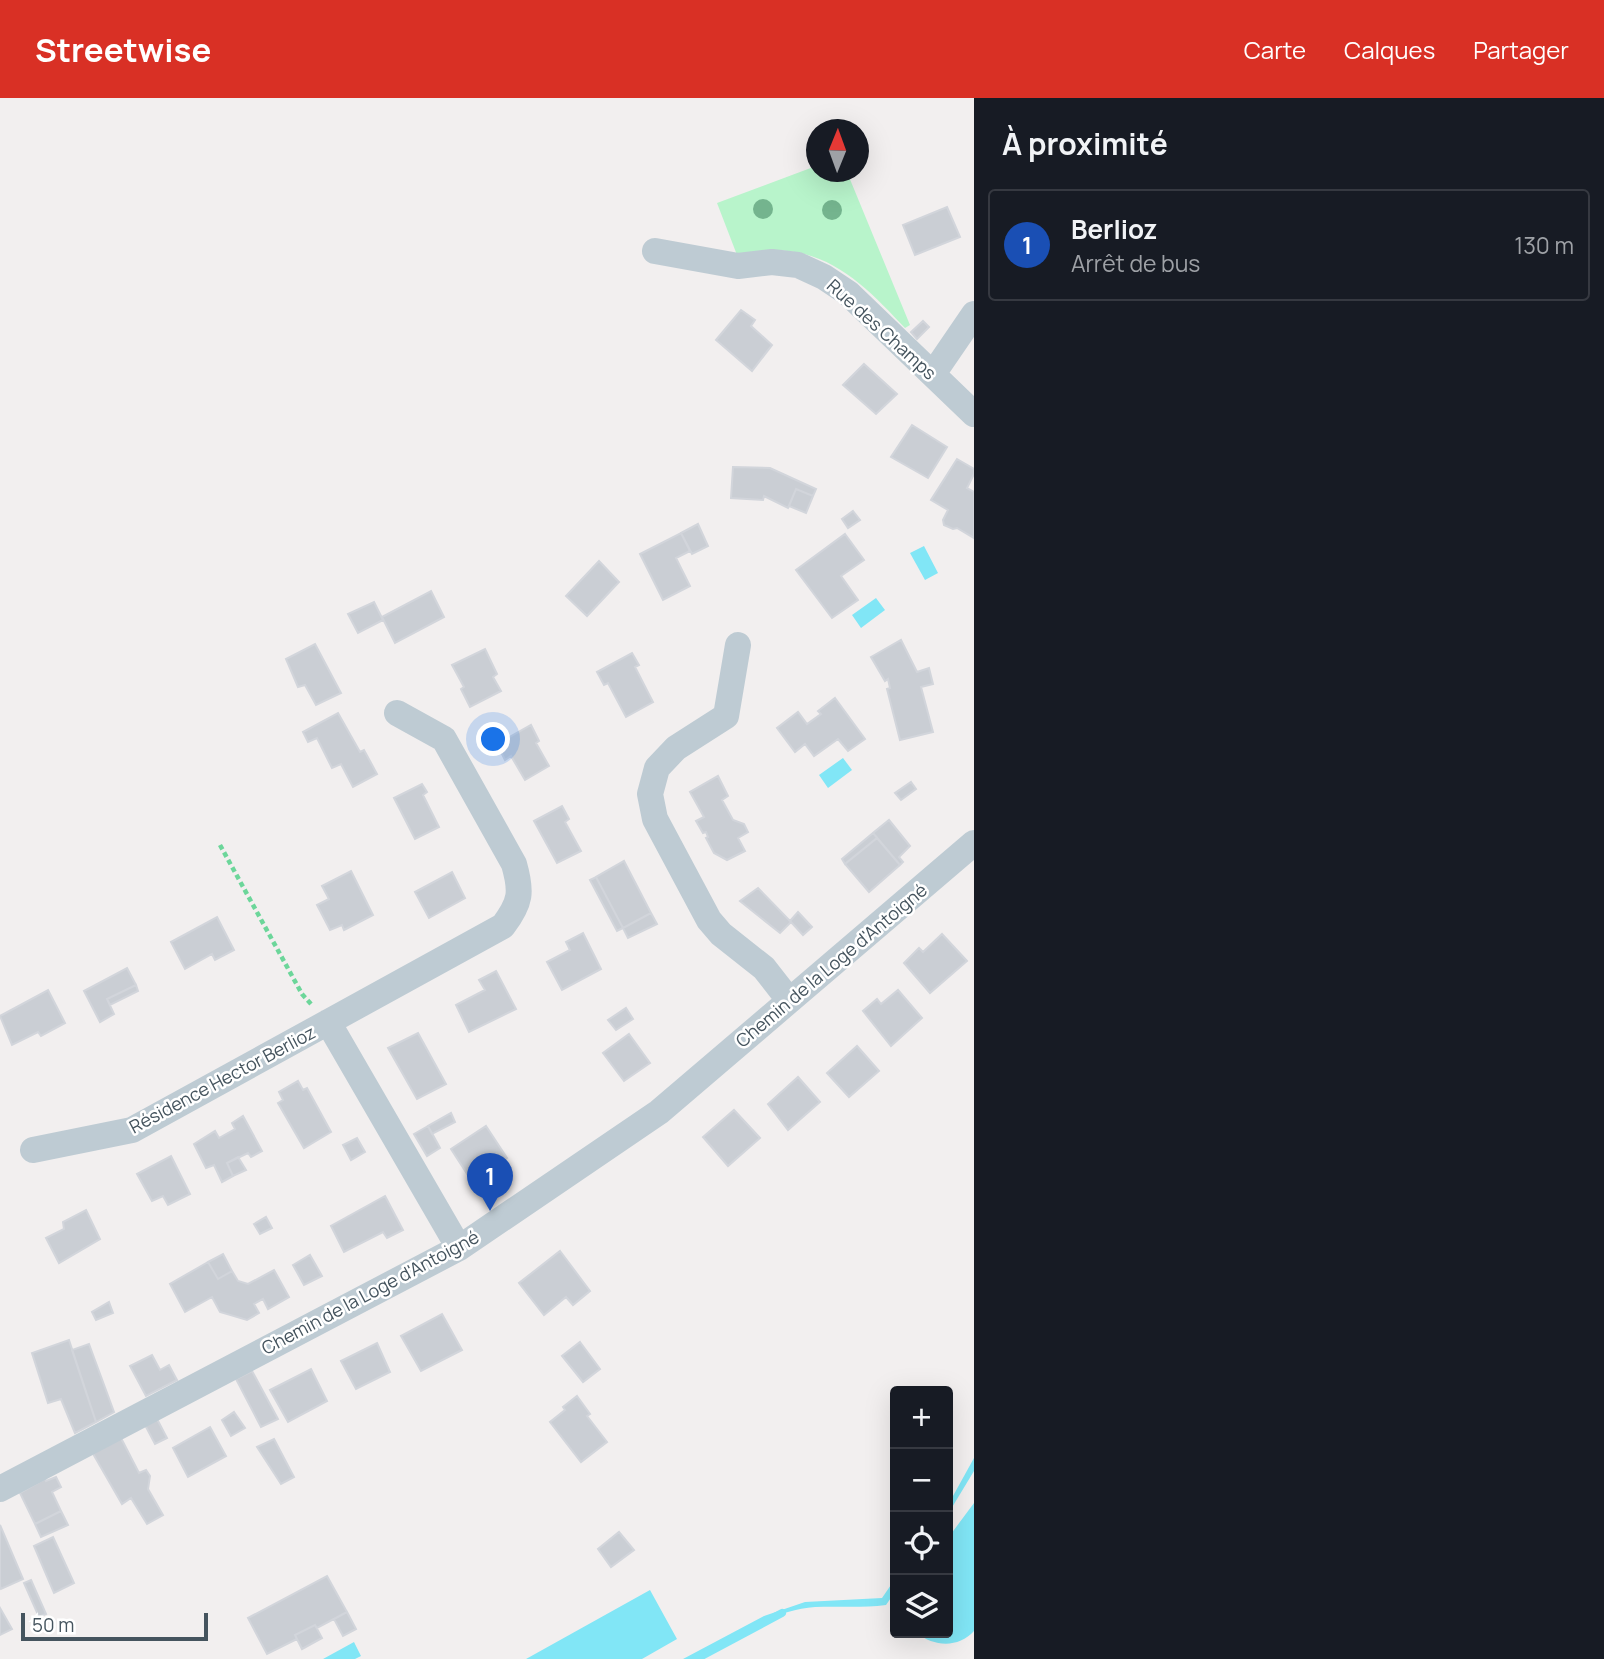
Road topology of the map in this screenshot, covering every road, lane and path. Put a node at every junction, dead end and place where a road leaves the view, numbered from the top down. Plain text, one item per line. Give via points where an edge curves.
1 (655, 251) dead end
2 (974, 314) edge
3 (933, 374) junction
4 (974, 414) edge
5 (738, 645) dead end
6 (397, 713) dead end
7 (974, 843) edge
8 (220, 845) dead end
9 (789, 1000) junction
10 (328, 1022) junction
11 (33, 1150) dead end
12 (459, 1248) junction
13 (0, 1489) edge

1 - 3 street, Rue des Champs via 738,266 772,261 798,265 848,293
2 - 3 street
3 - 4 street, Rue des Champs
5 - 9 street via 726,716 676,748 657,768 649,794 655,819 709,920 764,968
6 - 10 street, Résidence Hector Berlioz via 444,739 514,864 520,886 517,908 503,926
7 - 9 street, Chemin de la Loge d'Antoigné
8 - 10 path via 302,994
9 - 12 street, Chemin de la Loge d'Antoigné via 659,1112
10 - 11 street, Résidence Hector Berlioz via 132,1130
10 - 12 street, Résidence Hector Berlioz
12 - 13 street, Chemin de la Loge d'Antoigné

